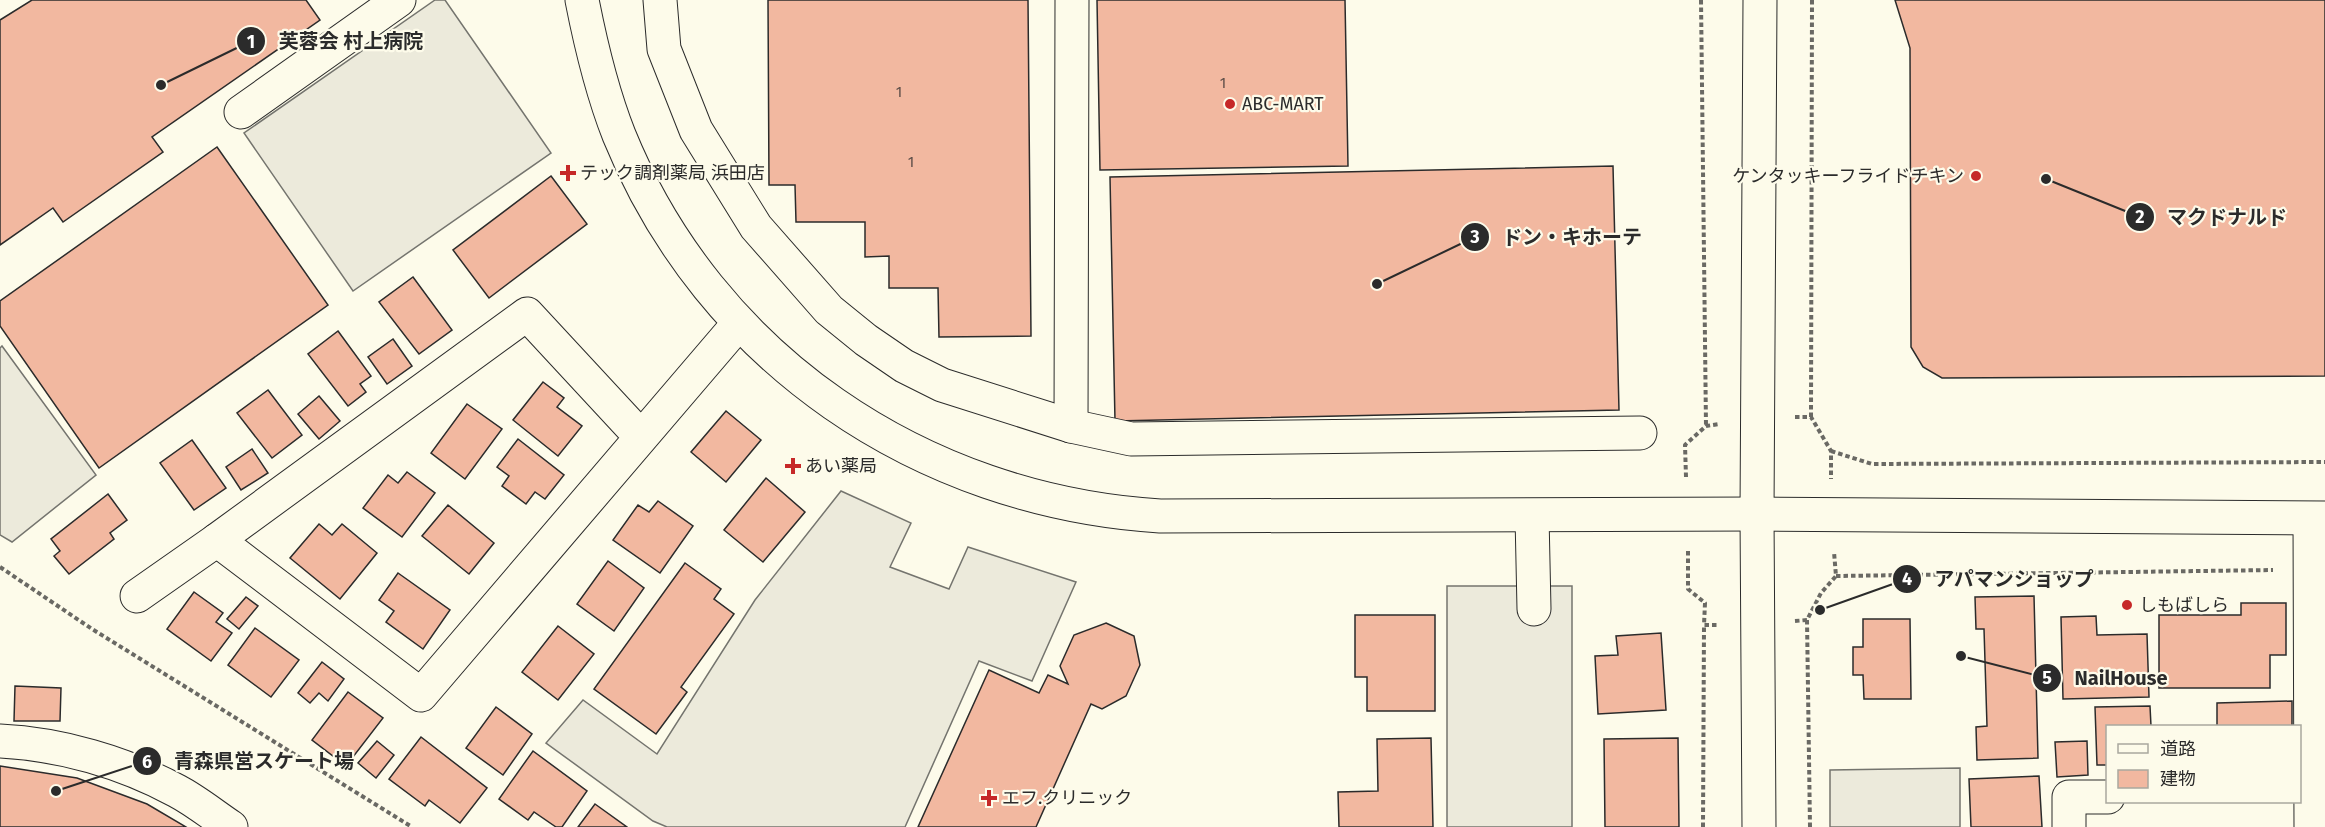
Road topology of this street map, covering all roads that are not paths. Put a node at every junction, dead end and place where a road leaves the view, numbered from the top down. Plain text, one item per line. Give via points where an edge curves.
1 (399, 0) edge
2 (582, 0) edge
3 (660, 0) edge
4 (1072, 0) edge
5 (1760, 0) edge
6 (241, 112) dead end
7 (739, 323) junction
8 (1071, 426) junction
9 (1640, 433) dead end
10 (641, 437) junction
11 (1757, 514) junction
12 (1532, 516) junction
13 (2317, 518) edge
14 (217, 540) junction
15 (137, 596) dead end
16 (1534, 609) dead end
17 (0, 741) edge
18 (2106, 797) edge
19 (2311, 803) edge
20 (231, 827) edge
21 (1760, 827) edge
22 (2068, 827) edge

1 - 6 street
2 - 7 street via 603,92 642,186 702,280
3 - 8 street via 664,49 696,130 756,227 829,310 904,366 942,385
4 - 8 street
5 - 11 street
7 - 10 street
7 - 12 street via 819,395 865,427 962,474 1052,501 1160,516
8 - 9 street via 1131,439
10 - 14 street via 527,314
10 - 14 street via 421,695
11 - 12 street
11 - 13 street
11 - 21 street
12 - 16 street
13 - 19 street via 2310,569
14 - 15 street
17 - 20 street via 33,743 106,761 177,791
18 - 22 street via 2068,797

